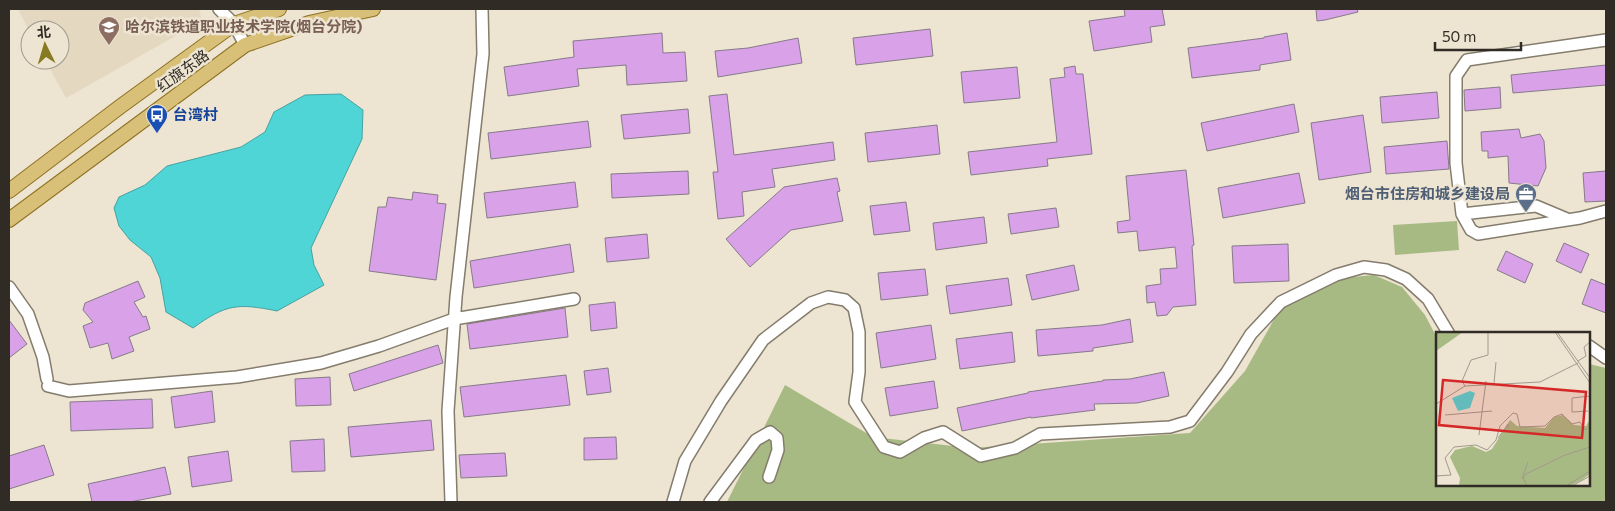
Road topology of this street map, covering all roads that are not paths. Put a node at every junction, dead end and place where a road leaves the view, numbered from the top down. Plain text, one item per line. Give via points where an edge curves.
1 (218, 9) edge
2 (279, 9) edge
3 (373, 9) edge
4 (482, 9) edge
5 (234, 24) junction
6 (1606, 40) edge
7 (245, 45) junction
8 (9, 191) edge
9 (1606, 212) edge
10 (1462, 214) junction
11 (9, 220) edge
12 (1569, 220) junction
13 (9, 287) edge
14 (574, 299) dead end
15 (454, 319) junction
16 (1448, 332) edge
17 (1590, 347) edge
18 (1606, 358) edge
19 (769, 477) dead end
20 (451, 502) edge
21 (673, 502) edge
22 (710, 502) edge

1 - 5 street
2 - 5 main road, 红旗东路
3 - 7 main road, 红旗东路 via 309,23
4 - 15 street via 483,54
5 - 7 street
5 - 8 main road, 红旗东路
6 - 10 street via 1468,60 1456,76 1456,163
7 - 11 main road, 红旗东路
9 - 12 street
10 - 12 street via 1536,206
10 - 12 street via 1470,230 1478,234
13 - 15 street via 28,314 43,357 47,383 69,391 237,377 321,363
14 - 15 street
15 - 20 street via 448,411
16 - 21 street via 1428,299 1406,279 1386,270 1364,267 1336,275 1281,302 1251,334 1190,421 1170,427 1040,434 1015,448 981,456 943,432 924,438 900,452 884,447 855,402 859,332 854,308 845,300 828,296 811,303 763,340 721,401 686,461
17 - 18 street
19 - 22 street via 778,450 777,438 770,432 756,440

